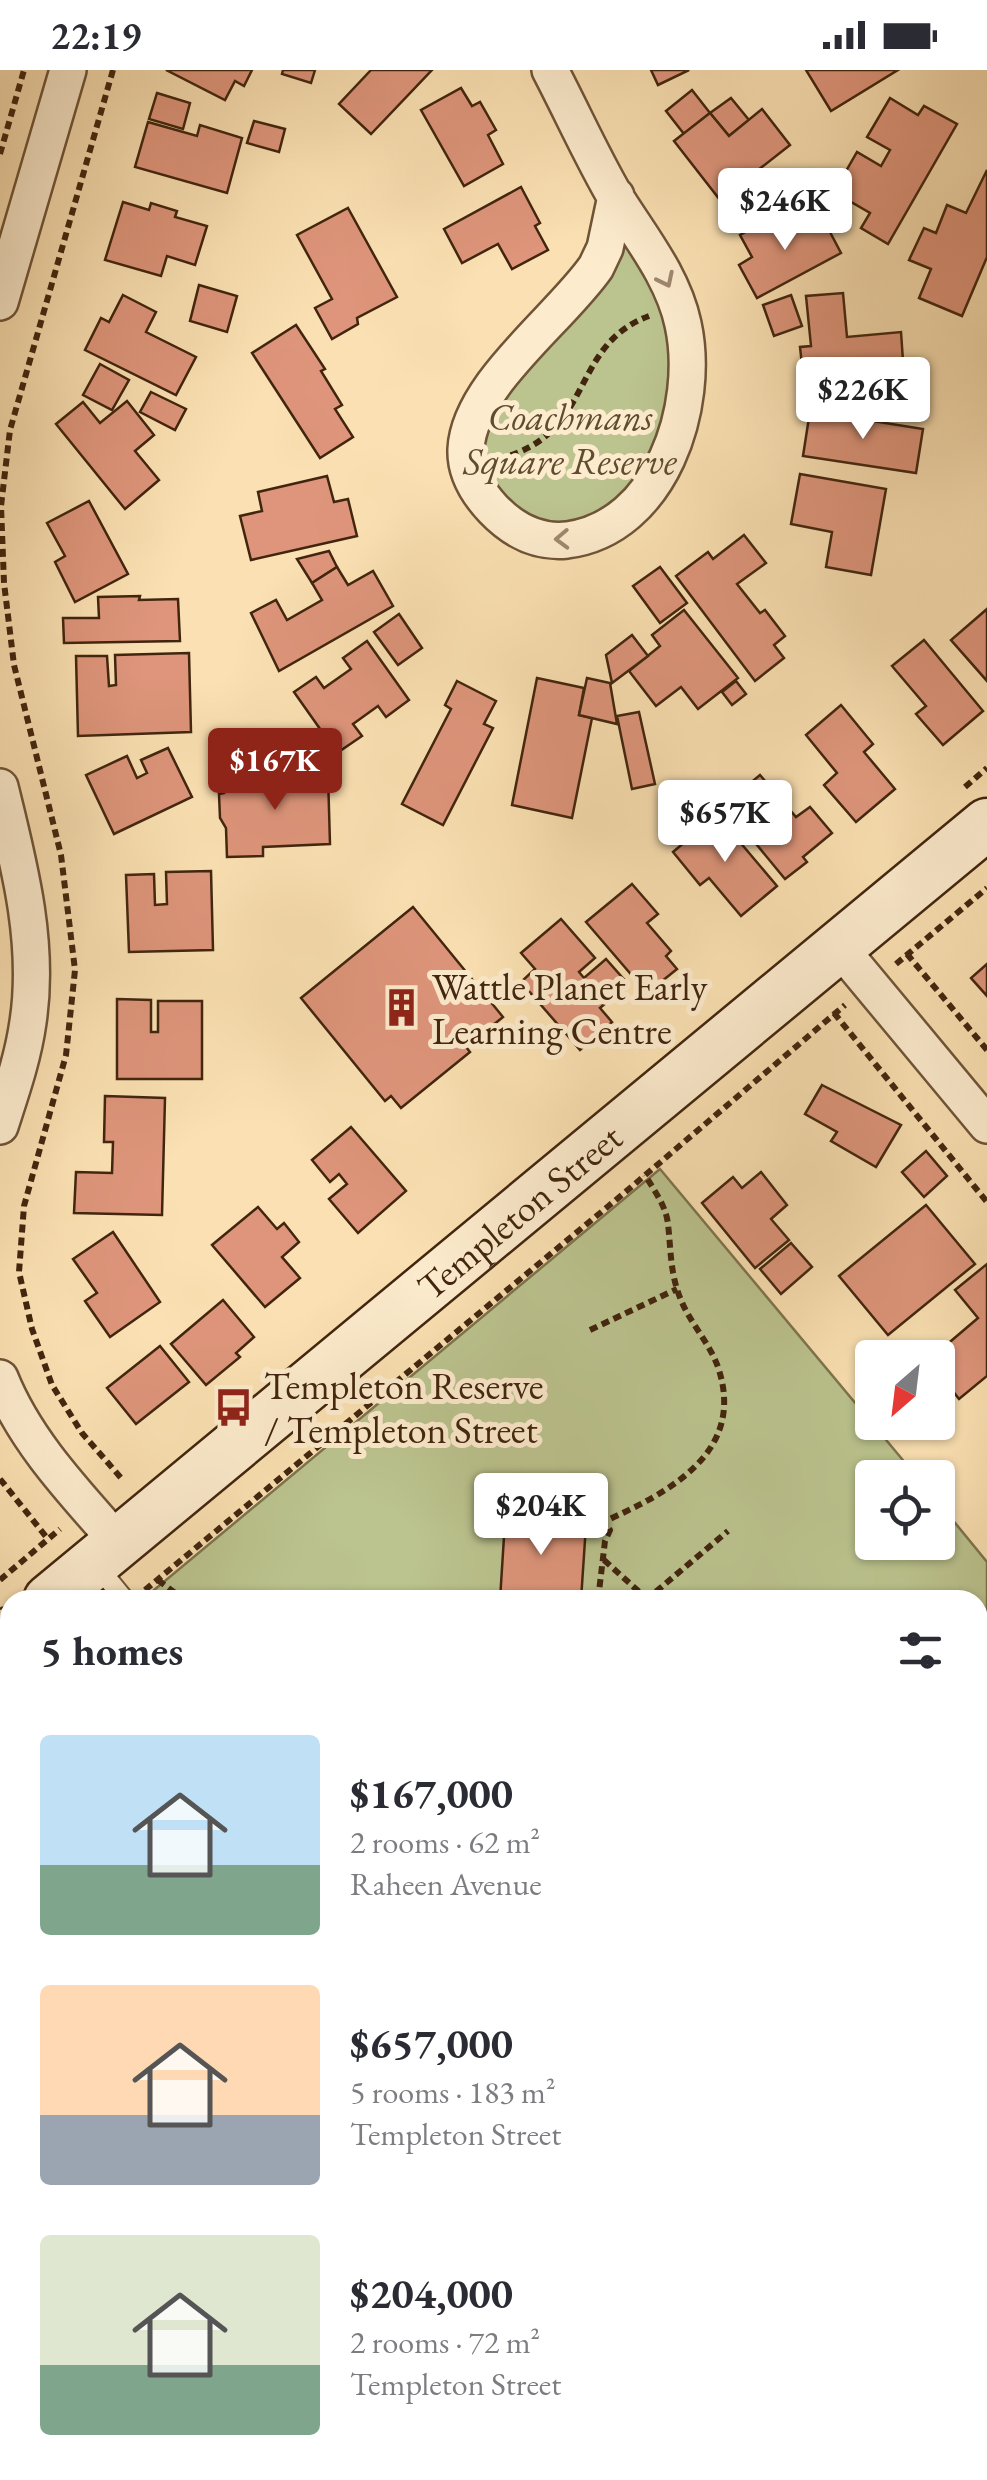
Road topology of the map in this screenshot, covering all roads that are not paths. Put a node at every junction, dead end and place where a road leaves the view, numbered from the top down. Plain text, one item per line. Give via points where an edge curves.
1 (68, 70) edge
2 (550, 70) edge
3 (616, 196) junction
4 (0, 302) edge
5 (0, 787) edge
6 (987, 824) edge
7 (839, 947) junction
8 (987, 1125) edge
9 (0, 1126) edge
10 (0, 1378) edge
11 (106, 1566) edge
12 (66, 1590) edge

1 - 4 street
2 - 3 street
3 -> 3 street via 678,306 687,374 682,418 656,474 627,514 603,530 536,538 515,529 485,500 468,468 470,427 481,401 596,266
5 - 9 street via 25,893 32,969 25,1042
6 - 7 street, Templeton Street
7 - 8 street
7 - 11 street, Templeton Street
10 - 11 street
11 - 12 street, Templeton Street

